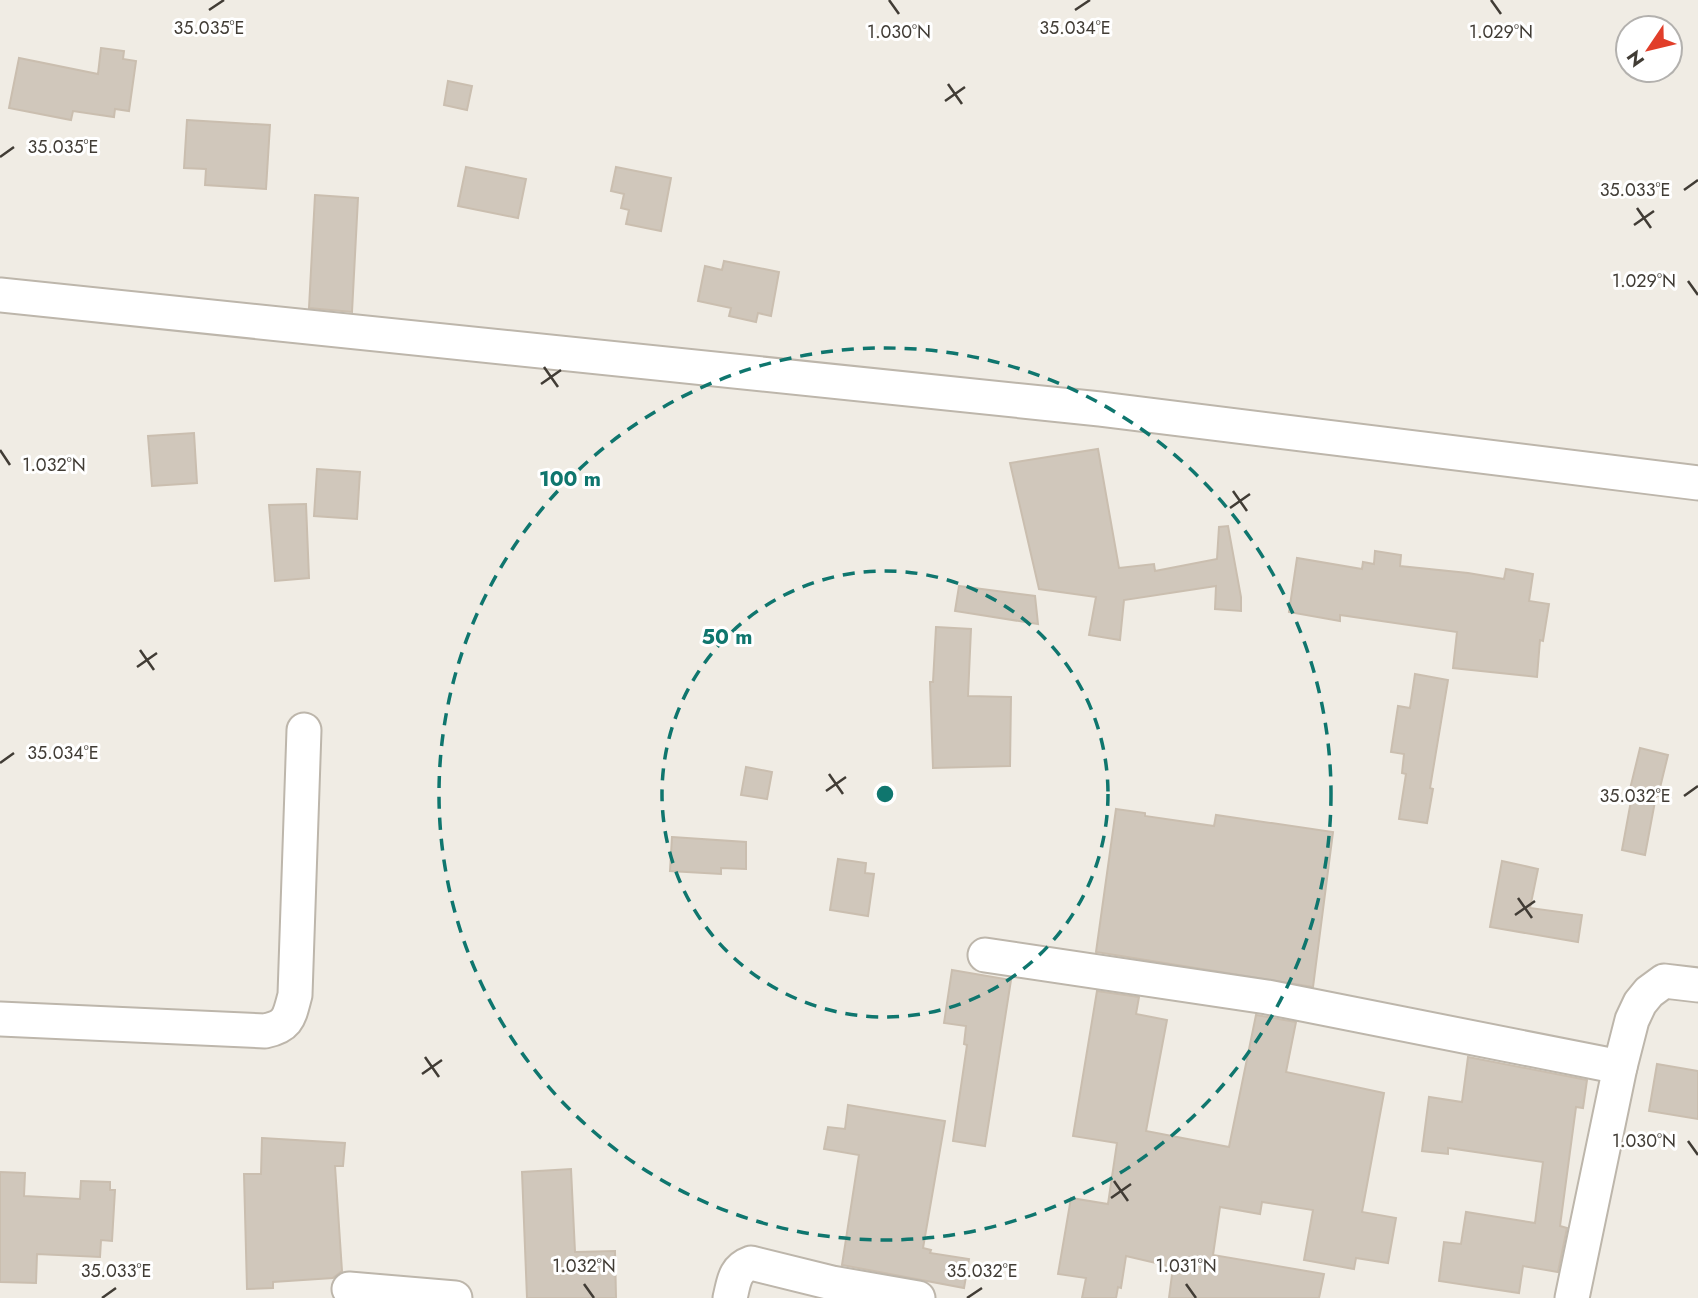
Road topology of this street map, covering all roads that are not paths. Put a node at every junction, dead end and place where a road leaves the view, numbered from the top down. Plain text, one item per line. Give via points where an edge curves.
1 (0, 295) edge
2 (1698, 483) edge
3 (304, 730) dead end
4 (985, 956) dead end
5 (1698, 985) edge
6 (0, 1019) edge
7 (1620, 1067) junction
8 (349, 1289) dead end
9 (456, 1298) edge
10 (730, 1298) edge
11 (918, 1298) edge
12 (1572, 1298) edge

1 - 2 street via 1100,409
3 - 6 street via 295,995 289,1018 280,1028
4 - 7 street via 1267,998
5 - 7 street via 1664,981 1649,992 1632,1020
7 - 12 street
8 - 9 street
10 - 11 street via 736,1274 751,1263

